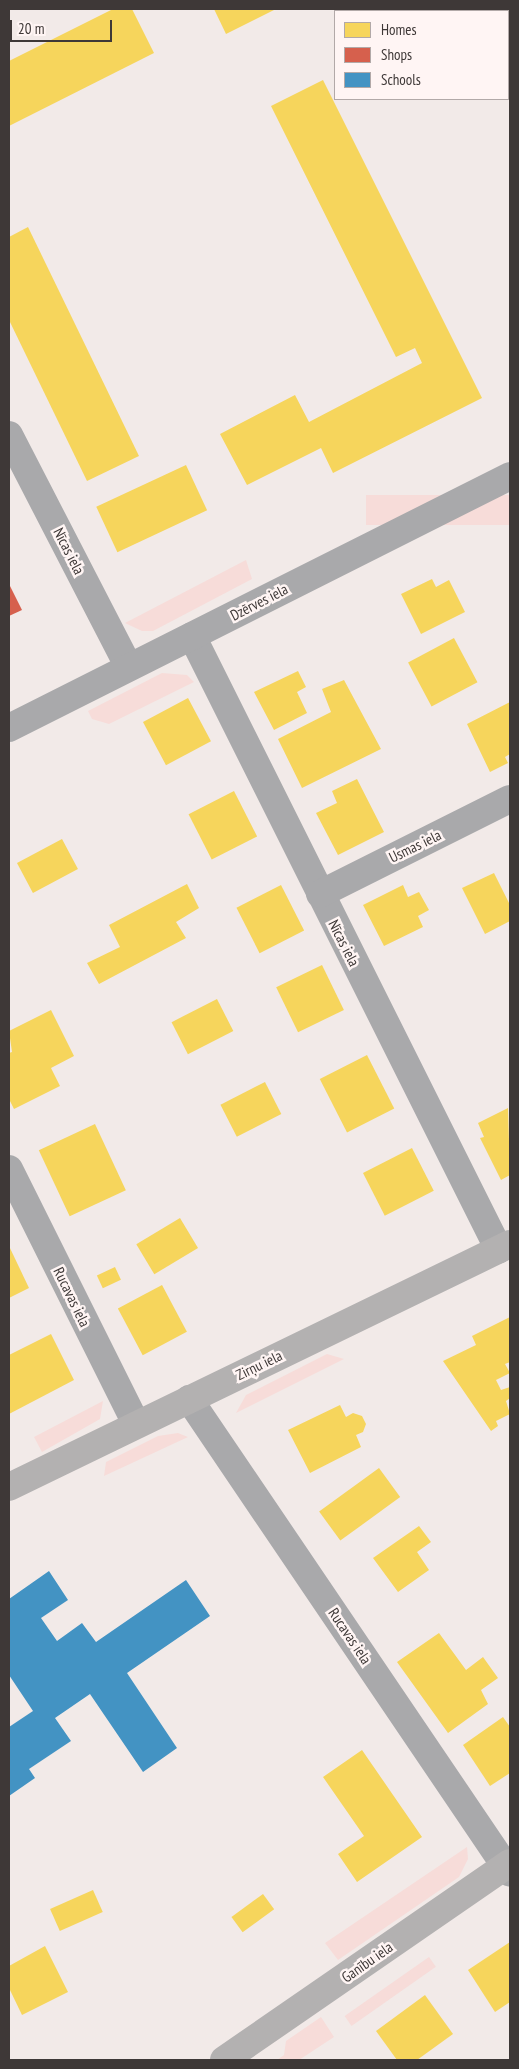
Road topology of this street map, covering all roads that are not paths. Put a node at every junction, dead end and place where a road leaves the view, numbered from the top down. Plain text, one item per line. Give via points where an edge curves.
1 (9, 435) edge
2 (510, 476) edge
3 (192, 636) junction
4 (129, 667) junction
5 (9, 728) edge
6 (510, 799) edge
7 (320, 894) junction
8 (9, 1169) edge
9 (504, 1247) edge
10 (189, 1399) junction
11 (136, 1424) junction
12 (9, 1487) edge
13 (509, 1867) edge
14 (224, 2060) edge

1 - 4 street, Nīcas iela
2 - 3 street, Dzērves iela
3 - 4 street, Dzērves iela
3 - 7 street, Nīcas iela
4 - 5 street, Dzērves iela
6 - 7 street, Usmas iela
7 - 9 street, Nīcas iela
8 - 11 street, Rucavas iela
9 - 10 highway, Zirņu iela
10 - 11 highway, Zirņu iela
10 - 13 street, Rucavas iela
11 - 12 highway, Zirņu iela
13 - 14 highway, Ganību iela

